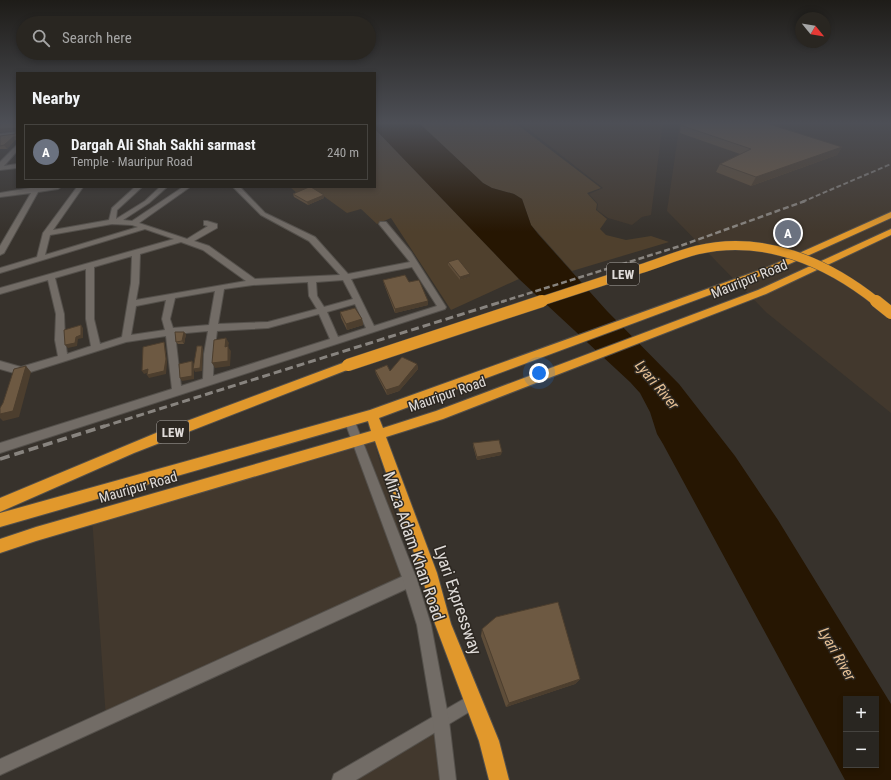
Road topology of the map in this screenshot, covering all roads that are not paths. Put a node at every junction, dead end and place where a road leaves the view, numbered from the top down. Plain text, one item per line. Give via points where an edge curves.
1 (7, 158) edge
2 (16, 166) edge
3 (0, 167) edge
4 (47, 188) edge
5 (79, 188) edge
6 (138, 188) edge
7 (163, 188) edge
8 (185, 188) edge
9 (238, 188) edge
10 (22, 189) edge
11 (36, 189) junction
12 (0, 195) edge
13 (891, 215) edge
14 (115, 222) junction
15 (132, 223) junction
16 (207, 223) dead end
17 (383, 224) dead end
18 (145, 227) junction
19 (891, 232) edge
20 (47, 233) junction
21 (184, 241) junction
22 (136, 253) junction
23 (0, 254) edge
24 (40, 259) junction
25 (414, 264) junction
26 (90, 266) junction
27 (0, 271) edge
28 (51, 277) junction
29 (346, 277) junction
30 (312, 279) junction
31 (253, 282) junction
32 (220, 286) junction
33 (0, 291) edge
34 (171, 296) junction
35 (357, 301) junction
36 (132, 304) junction
37 (322, 310) junction
38 (891, 313) edge
39 (213, 328) junction
40 (371, 329) junction
41 (170, 332) junction
42 (126, 340) junction
43 (335, 341) junction
44 (96, 348) junction
45 (63, 358) junction
46 (0, 365) edge
47 (16, 369) junction
48 (11, 382) edge
49 (208, 382) junction
50 (177, 392) junction
51 (372, 415) junction
52 (350, 422) junction
53 (379, 433) junction
54 (358, 441) junction
55 (0, 448) edge
56 (0, 505) edge
57 (0, 520) edge
58 (0, 546) edge
59 (410, 580) junction
60 (474, 701) junction
61 (441, 721) junction
62 (0, 767) edge
63 (340, 780) edge
64 (448, 780) edge
65 (499, 780) edge

1 - 3 street
2 - 3 street
4 - 11 street
5 - 20 street
6 - 14 street via 114,209
7 - 14 street via 147,202
8 - 15 street
9 - 29 street via 263,214 312,240
10 - 11 street
10 - 12 street
11 - 23 street
13 - 51 highway, Mauripur Road via 771,269
14 - 15 street
14 - 20 street
15 - 18 street
16 - 21 street via 214,226
17 - 25 street
18 - 21 street
18 - 24 street
19 - 53 highway, Mauripur Road via 762,292 439,415
20 - 24 street
21 - 22 street
21 - 31 street via 206,248
22 - 26 street
22 - 36 street
24 - 27 street
25 - 29 street
25 - 40 street via 442,307
26 - 28 street
26 - 44 street via 90,319
28 - 33 street
28 - 45 street via 60,314
29 - 30 street
29 - 35 street
30 - 31 street
30 - 37 street via 313,296
31 - 32 street
32 - 34 street
32 - 39 street
34 - 36 street
34 - 41 street via 166,319
35 - 37 street
35 - 40 street
36 - 42 street
37 - 39 street via 268,325
37 - 43 street
38 - 56 highway, LEW, bridge via 852,283 810,262 755,247 724,246 697,250 348,365 65,475
39 - 41 street
39 - 49 street
40 - 43 street
41 - 42 street
41 - 50 street
42 - 44 street
43 - 49 street
44 - 45 street
45 - 47 street via 21,371
46 - 47 street
47 - 48 street
49 - 50 street
50 - 55 street
51 - 52 highway, Mauripur Road
51 - 53 highway, Lyari Expressway
52 - 54 street, Mirza Adam Khan Road
52 - 57 highway, Mauripur Road
53 - 54 highway, Mauripur Road
53 - 60 highway, Lyari Expressway via 429,573 443,624
54 - 58 highway, Mauripur Road
54 - 59 street, Mirza Adam Khan Road
59 - 61 street, Mirza Adam Khan Road via 424,625
59 - 62 street
60 - 61 street
60 - 65 highway, Lyari Expressway via 489,741
61 - 63 street
61 - 64 street, Mirza Adam Khan Road

